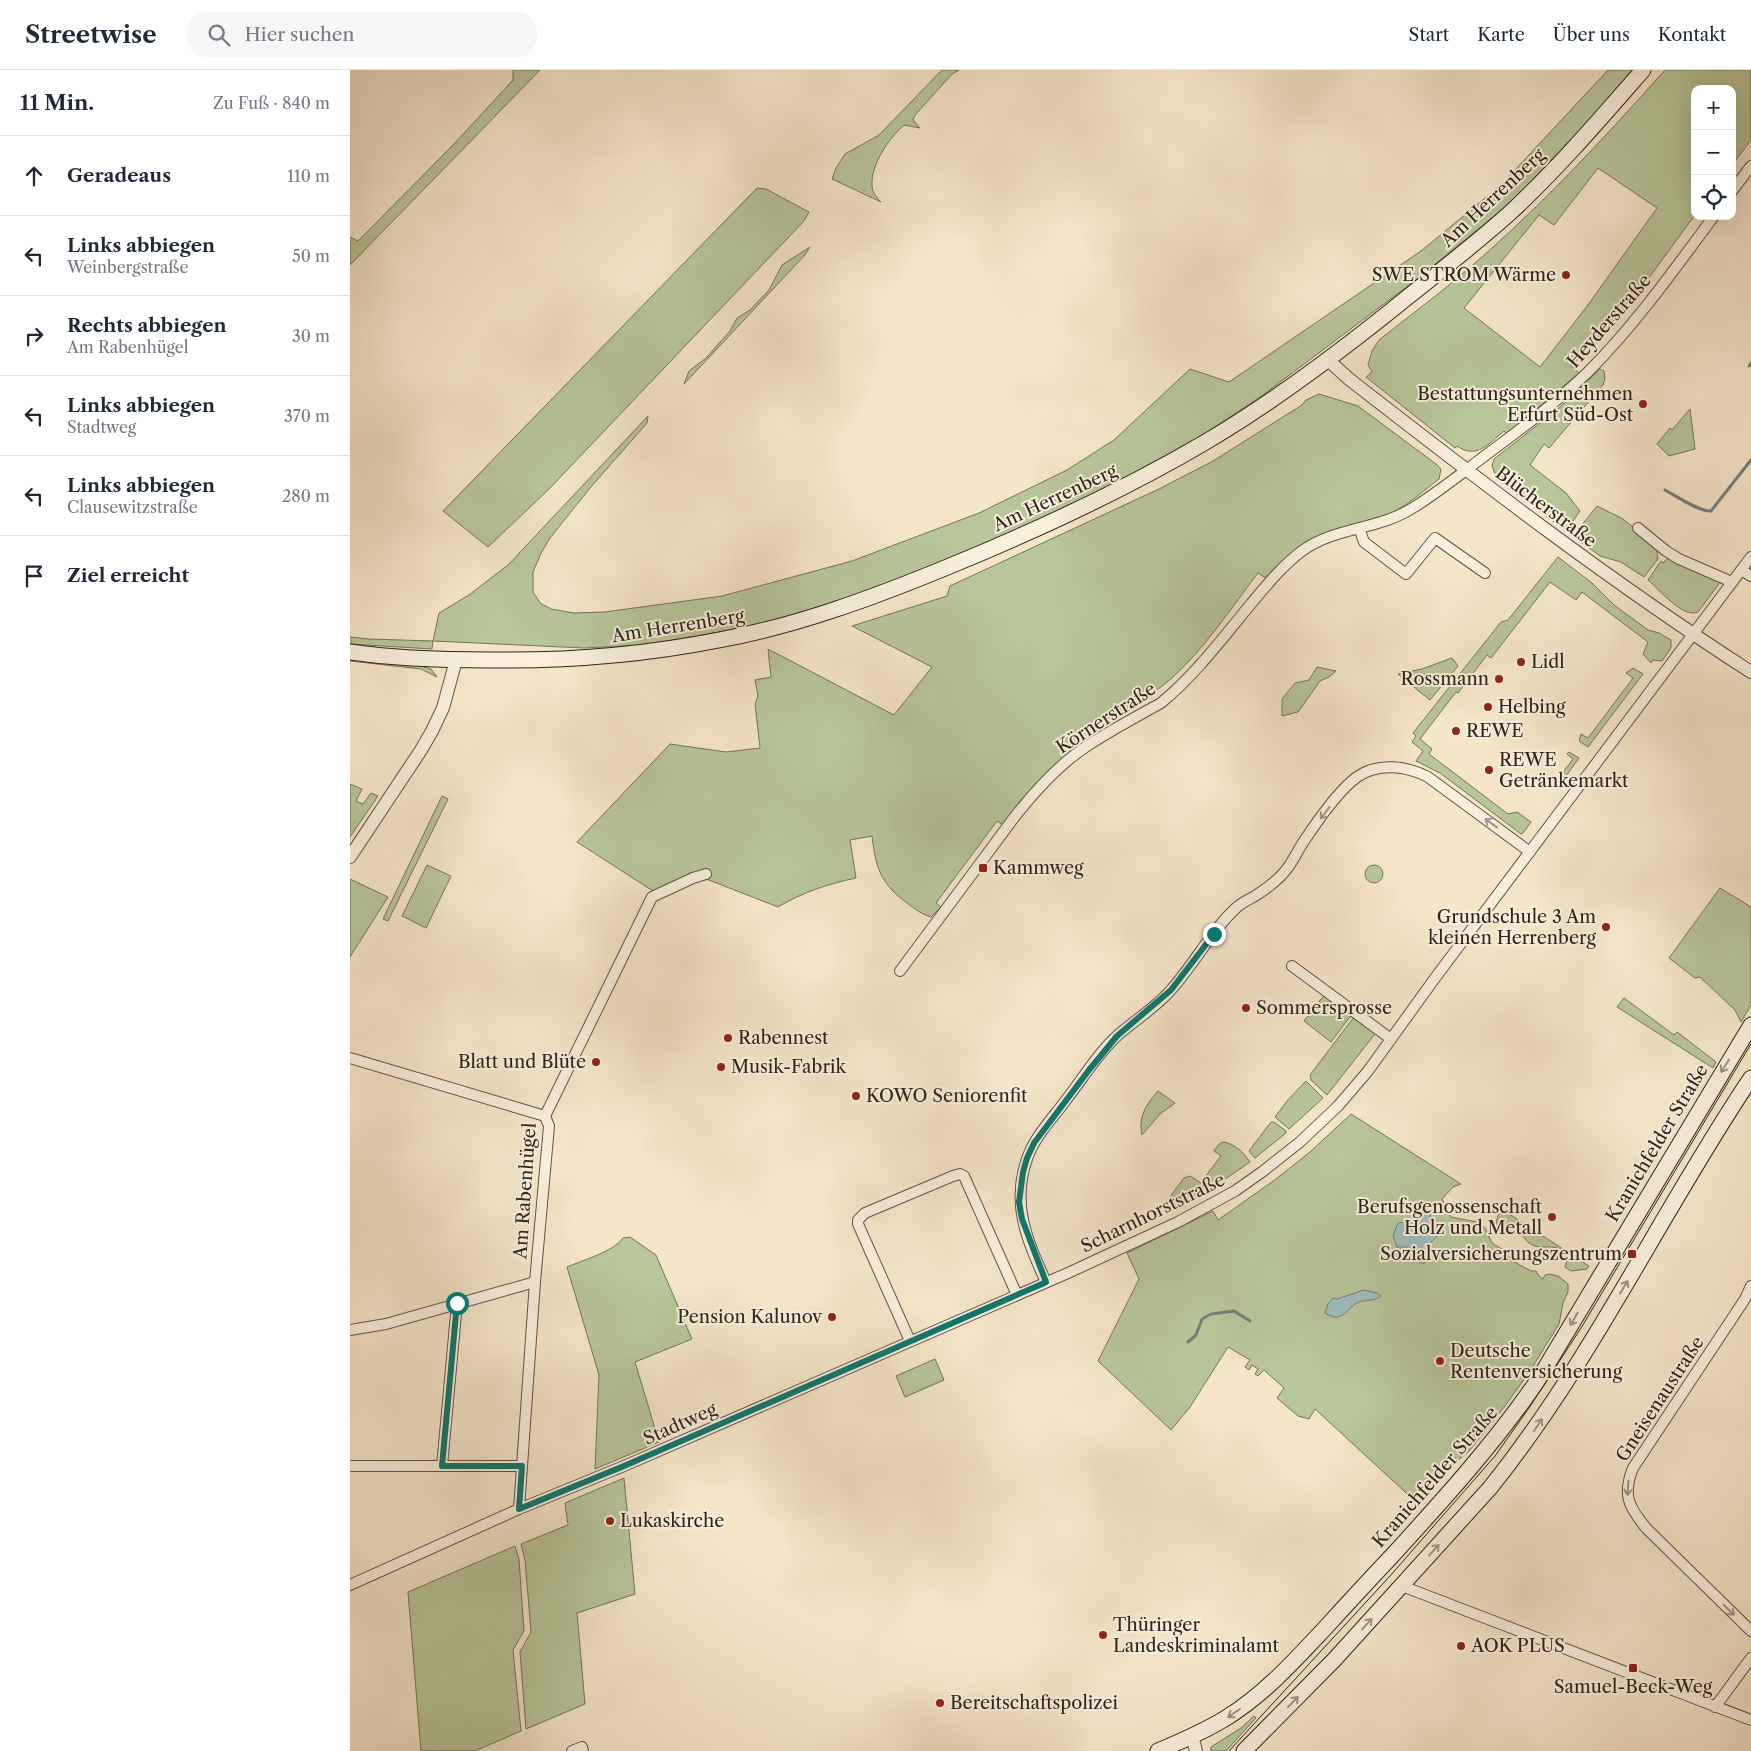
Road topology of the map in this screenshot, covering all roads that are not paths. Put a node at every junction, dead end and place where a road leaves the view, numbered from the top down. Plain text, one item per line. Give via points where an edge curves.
1 (1643, 70) edge
2 (1751, 166) edge
3 (1736, 186) edge
4 (1711, 220) edge
5 (1328, 360) junction
6 (1466, 469) junction
7 (1359, 528) junction
8 (1638, 528) dead end
9 (1666, 551) junction
10 (1751, 557) edge
11 (1659, 560) dead end
12 (1741, 570) junction
13 (1485, 573) dead end
14 (1751, 576) edge
15 (1732, 582) junction
16 (1693, 635) junction
17 (350, 652) edge
18 (456, 660) junction
19 (1751, 672) edge
20 (1530, 852) junction
21 (350, 857) edge
22 (706, 874) dead end
23 (1292, 966) dead end
24 (900, 971) dead end
25 (1751, 1025) edge
26 (1391, 1039) junction
27 (350, 1058) edge
28 (1751, 1078) edge
29 (545, 1116) junction
30 (535, 1282) junction
31 (1046, 1282) junction
32 (1751, 1286) edge
33 (1020, 1293) junction
34 (1748, 1300) edge
35 (457, 1303) junction
36 (350, 1330) edge
37 (910, 1341) junction
38 (350, 1466) edge
39 (442, 1466) junction
40 (522, 1466) junction
41 (519, 1509) junction
42 (1381, 1568) junction
43 (350, 1585) edge
44 (1402, 1586) junction
45 (1751, 1631) edge
46 (1751, 1658) edge
47 (1715, 1707) junction
48 (1751, 1720) edge
49 (1192, 1736) junction
50 (582, 1749) edge
51 (572, 1751) edge
52 (1158, 1751) edge
53 (1196, 1751) edge
54 (1244, 1751) edge

1 - 5 main road, Am Herrenberg via 1512,211
2 - 3 street
4 - 6 street, Heyderstraße via 1654,296 1588,372 1561,397
5 - 6 street, Blücherstraße
5 - 18 main road, Am Herrenberg via 1223,432 1091,503 917,580 826,612 746,635 653,651 567,659
6 - 7 street, Körnerstraße via 1410,509
6 - 16 street, Blücherstraße
7 - 13 street via 1364,542 1406,574 1435,538
7 - 24 street, Körnerstraße via 1315,543 1287,563 1172,694 1088,746 1056,770 1030,797
8 - 9 street
9 - 11 street
9 - 15 street
10 - 12 street, Scharnhorststraße
12 - 14 street
12 - 15 street, Scharnhorststraße
15 - 16 street, Scharnhorststraße
16 - 19 street, Blücherstraße
16 - 20 street, Scharnhorststraße
17 - 18 main road, Am Herrenberg
18 - 21 street via 443,708 422,750
20 - 26 street, Scharnhorststraße
20 -> 31 street via 1416,770 1388,767 1358,776 1304,840 1286,871 1236,907 1171,990 1117,1036 1034,1143 1023,1172 1019,1202 1022,1219
22 - 29 street, Am Rabenhügel via 652,897
23 - 26 street
25 -> 42 main road, Kranichfelder Straße via 1538,1380 1489,1447
26 - 31 street, Scharnhorststraße via 1338,1106 1300,1142 1242,1186 1178,1222
27 - 29 street
44 -> 28 main road via 1490,1488 1528,1439 1595,1336 1696,1162
29 - 30 street, Am Rabenhügel via 549,1126
30 - 35 street
30 - 40 street, Am Rabenhügel
31 - 33 street, Scharnhorststraße
32 - 34 street, Gneisenaustraße
33 - 37 street, Stadtweg
33 - 37 street via 964,1176 953,1176 865,1213 858,1224
34 -> 45 street, Gneisenaustraße via 1633,1468 1627,1491 1634,1513 1646,1528
35 - 36 street via 386,1324
35 - 39 street
37 - 41 street, Stadtweg
38 - 39 street
39 - 40 street
40 - 41 street, Am Rabenhügel
41 - 43 street, Stadtweg
42 - 44 main road
42 -> 49 main road, Kranichfelder Straße via 1271,1683 1227,1717
44 - 47 street
54 -> 44 main road
46 - 47 street
47 - 48 street
49 - 52 main road, Kranichfelder Straße
49 - 53 street
50 - 51 street

